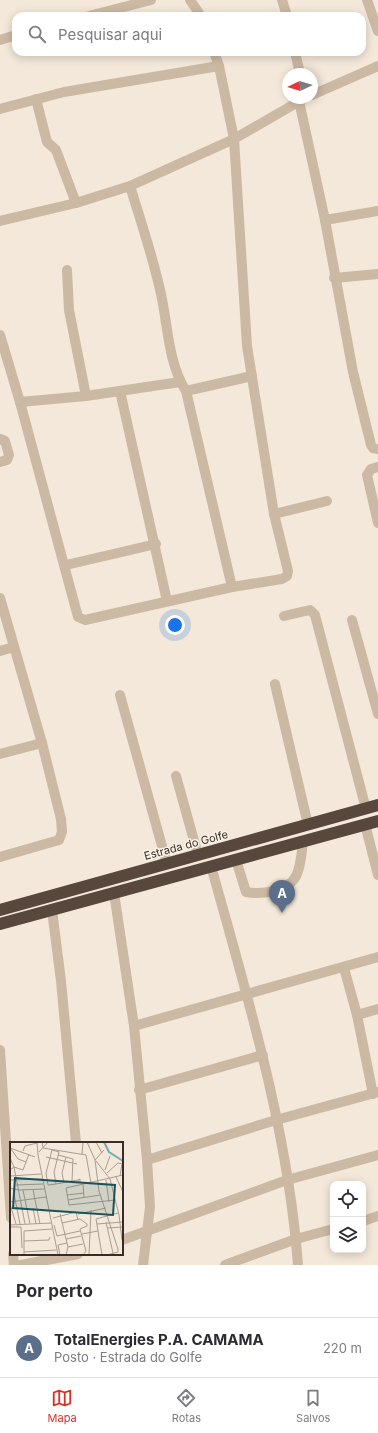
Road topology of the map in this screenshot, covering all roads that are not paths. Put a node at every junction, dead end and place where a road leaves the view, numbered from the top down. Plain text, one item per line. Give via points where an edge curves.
1 (151, 0) edge
2 (190, 0) edge
3 (282, 0) edge
4 (367, 0) edge
5 (104, 12) edge
6 (198, 12) edge
7 (286, 12) edge
8 (378, 31) edge
9 (12, 36) edge
10 (0, 40) edge
11 (215, 56) edge
12 (296, 56) edge
13 (219, 66) junction
14 (378, 66) edge
15 (299, 68) edge
16 (318, 92) edge
17 (36, 99) junction
18 (294, 104) edge
19 (303, 104) edge
20 (0, 108) edge
21 (234, 139) junction
22 (130, 186) junction
23 (76, 203) junction
24 (378, 211) edge
25 (325, 220) junction
26 (0, 221) edge
27 (67, 270) dead end
28 (378, 274) edge
29 (334, 278) junction
30 (0, 335) edge
31 (252, 376) junction
32 (183, 387) junction
33 (120, 391) junction
34 (86, 396) junction
35 (20, 402) junction
36 (0, 439) edge
37 (378, 449) edge
38 (0, 462) edge
39 (378, 467) edge
40 (327, 501) dead end
41 (274, 514) junction
42 (378, 523) edge
43 (156, 544) junction
44 (66, 565) junction
45 (232, 586) junction
46 (0, 598) edge
47 (167, 601) junction
48 (284, 616) dead end
49 (352, 620) dead end
50 (14, 647) junction
51 (0, 650) edge
52 (275, 684) dead end
53 (120, 695) dead end
54 (378, 714) edge
55 (42, 743) junction
56 (0, 754) edge
57 (176, 776) dead end
58 (378, 805) edge
59 (366, 809) junction
60 (378, 820) edge
61 (365, 824) junction
62 (308, 825) junction
63 (303, 842) junction
64 (198, 855) junction
65 (0, 857) edge
66 (236, 860) junction
67 (167, 864) junction
68 (211, 866) junction
69 (378, 875) edge
70 (114, 893) junction
71 (0, 910) edge
72 (52, 910) junction
73 (0, 924) edge
74 (378, 957) edge
75 (344, 968) junction
76 (246, 993) junction
77 (378, 1009) edge
78 (357, 1015) junction
79 (134, 1026) junction
80 (0, 1050) edge
81 (263, 1055) junction
82 (139, 1090) junction
83 (375, 1093) edge
84 (276, 1120) junction
85 (76, 1142) edge
86 (378, 1155) edge
87 (147, 1160) junction
88 (287, 1180) junction
89 (10, 1198) edge
90 (378, 1216) edge
91 (366, 1220) edge
92 (330, 1230) edge
93 (148, 1231) junction
94 (296, 1239) junction
95 (123, 1240) edge
96 (13, 1255) edge
97 (75, 1255) edge
98 (51, 1262) edge
99 (14, 1265) edge
100 (21, 1265) edge
101 (142, 1265) edge
102 (225, 1265) edge
103 (298, 1265) edge

1 - 5 street
2 - 6 street
3 - 7 street
4 - 8 street
9 - 10 street
11 - 13 street
12 - 15 street
13 - 17 street via 129,80
13 - 21 street
14 - 16 street
17 - 20 street
17 - 23 street via 47,142 56,150
18 - 21 street
19 - 25 street
21 - 22 street
21 - 31 street via 246,346
22 - 23 street
22 - 32 street via 156,273 172,356
23 - 26 street
24 - 25 street
25 - 29 street
27 - 34 street via 72,329
28 - 29 street
29 - 37 street via 371,445
30 - 35 street
31 - 32 street
31 - 41 street
32 - 33 street
32 - 45 street
33 - 34 street
33 - 43 street
34 - 35 street
35 - 44 street
36 - 38 street via 5,441 9,455 7,460
39 - 42 street via 367,475
40 - 41 street
41 - 45 street via 288,571 287,576 282,579
43 - 44 street
43 - 47 street
44 - 47 street via 78,617 81,619
45 - 47 street
46 - 50 street
48 - 59 street via 310,610 315,615
49 - 54 street
50 - 51 street
50 - 55 street
52 - 62 street
53 - 67 street
55 - 56 street
55 - 65 street via 62,832 59,840
57 - 64 street
58 - 59 highway, Estrada do Golfe
59 - 62 highway, Estrada do Golfe
60 - 61 highway
61 - 63 highway
61 - 69 street
62 - 64 highway, Estrada do Golfe
63 - 66 highway
63 - 66 street via 296,877 290,886 264,894 246,892
64 - 67 highway, Estrada do Golfe
66 - 68 highway
67 - 71 highway, Estrada do Golfe
68 - 70 highway
68 - 76 street
70 - 72 highway
70 - 79 street
72 - 73 highway
72 - 85 street
74 - 75 street
75 - 76 street
75 - 78 street
76 - 79 street
76 - 81 street
77 - 78 street
78 - 83 street
79 - 82 street
80 - 89 street
81 - 82 street
81 - 84 street
82 - 87 street
83 - 84 street
84 - 87 street
84 - 88 street
86 - 88 street
87 - 93 street via 150,1207
88 - 93 street
88 - 94 street
90 - 91 street
92 - 94 street
93 - 95 street
93 - 101 street
94 - 102 street
94 - 103 street
96 - 99 street
97 - 98 street
98 - 100 street

